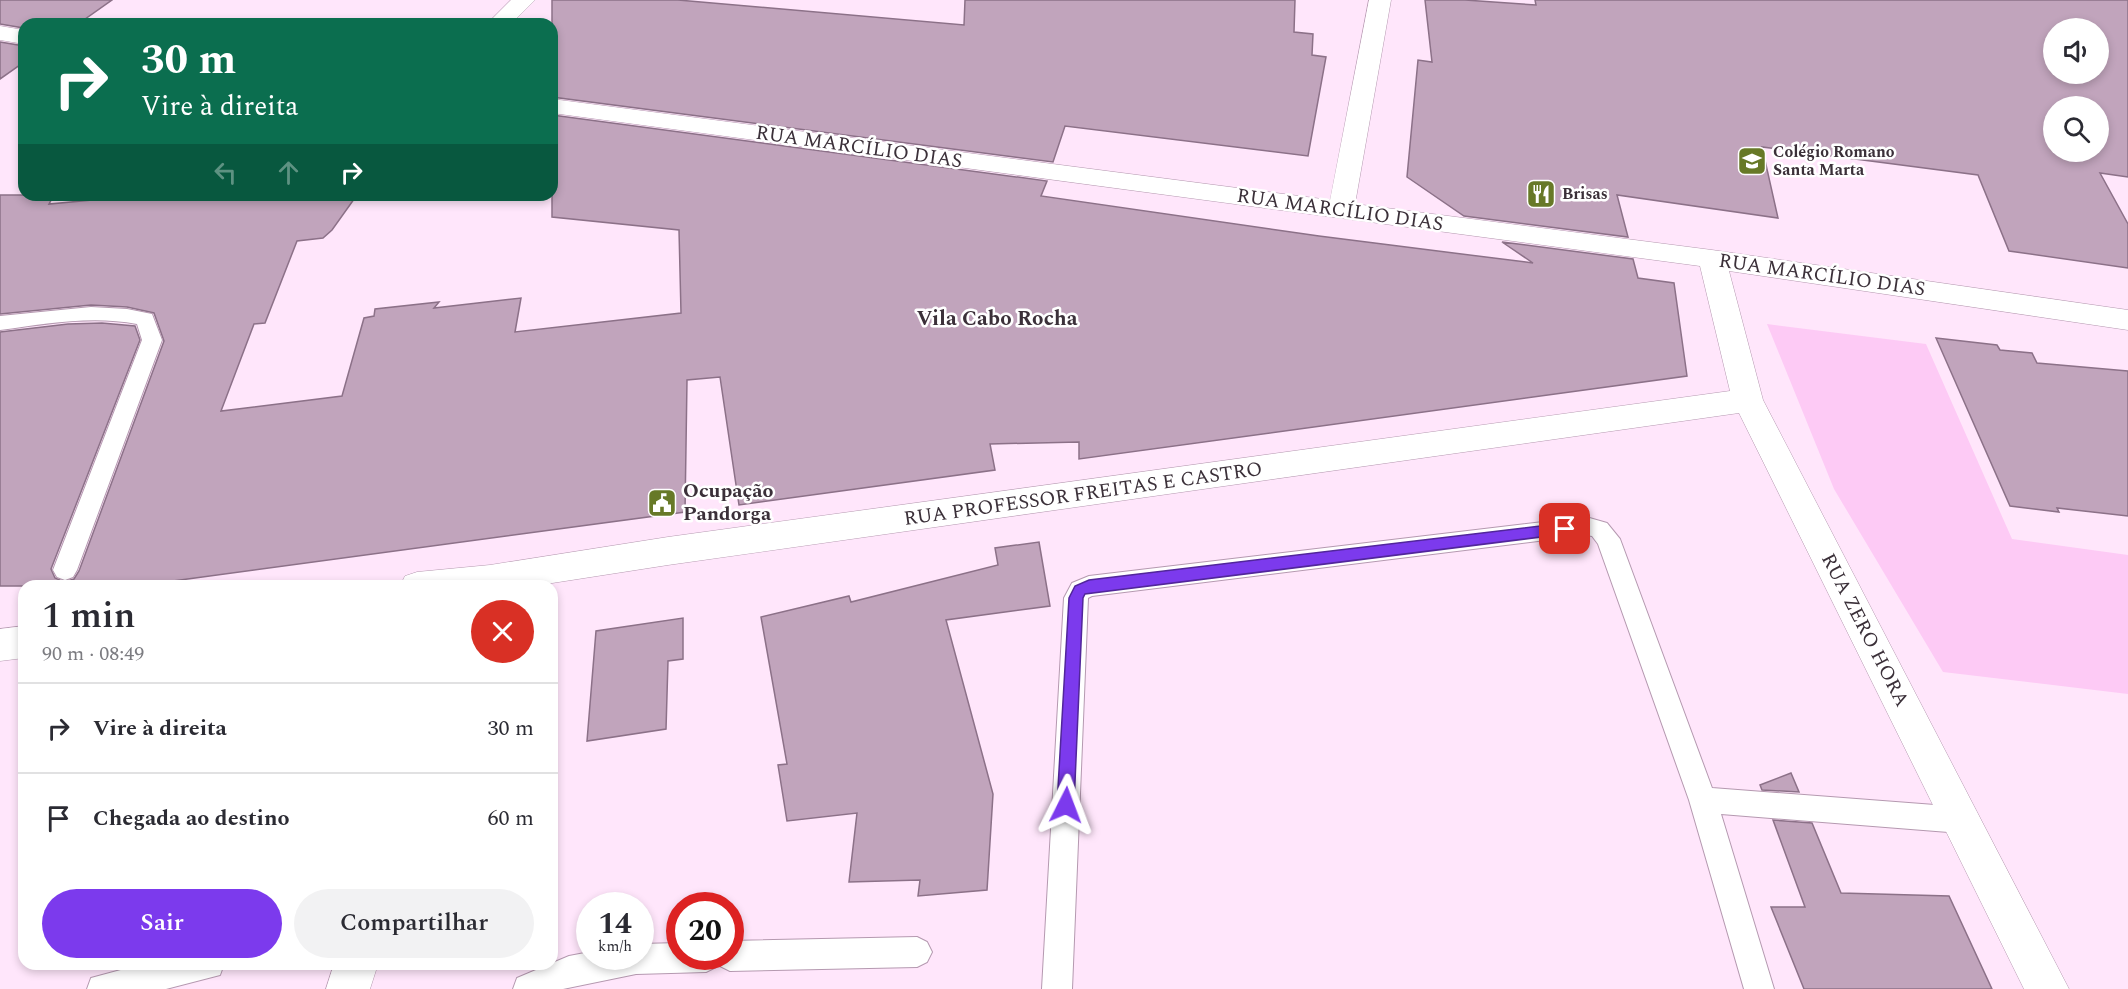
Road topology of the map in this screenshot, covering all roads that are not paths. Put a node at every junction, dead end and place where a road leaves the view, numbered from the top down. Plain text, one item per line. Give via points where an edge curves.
1 (524, 0) edge
2 (1380, 0) edge
3 (504, 18) edge
4 (0, 33) edge
5 (18, 36) edge
6 (558, 107) edge
7 (1341, 210) junction
8 (1712, 259) junction
9 (2128, 320) edge
10 (0, 323) edge
11 (1748, 400) junction
12 (65, 570) dead end
13 (505, 580) edge
14 (18, 643) edge
15 (0, 645) edge
16 (1703, 800) junction
17 (1961, 820) junction
18 (917, 952) dead end
19 (744, 956) edge
20 (666, 958) edge
21 (183, 970) edge
22 (354, 970) edge
23 (102, 989) edge
24 (348, 989) edge
25 (528, 989) edge
26 (1057, 989) edge
27 (1759, 989) edge
28 (2047, 989) edge

1 - 3 street
2 - 7 street
4 - 5 street
6 - 7 street, RUA MARCÍLIO DIAS
7 - 8 street, RUA MARCÍLIO DIAS
8 - 9 street, RUA MARCÍLIO DIAS
8 - 11 street, RUA ZERO HORA
10 - 12 lane via 94,312 125,314 145,319 152,340
11 - 13 street, RUA PROFESSOR FREITAS E CASTRO via 680,550
11 - 17 street, RUA ZERO HORA
14 - 15 street
16 - 17 lane
16 - 26 lane via 1608,539 1599,529 1586,526 1089,586 1080,590 1076,598
16 - 27 lane
17 - 28 street, RUA ZERO HORA
18 - 19 lane
20 - 25 lane via 636,959 569,971
21 - 23 lane
22 - 24 street

